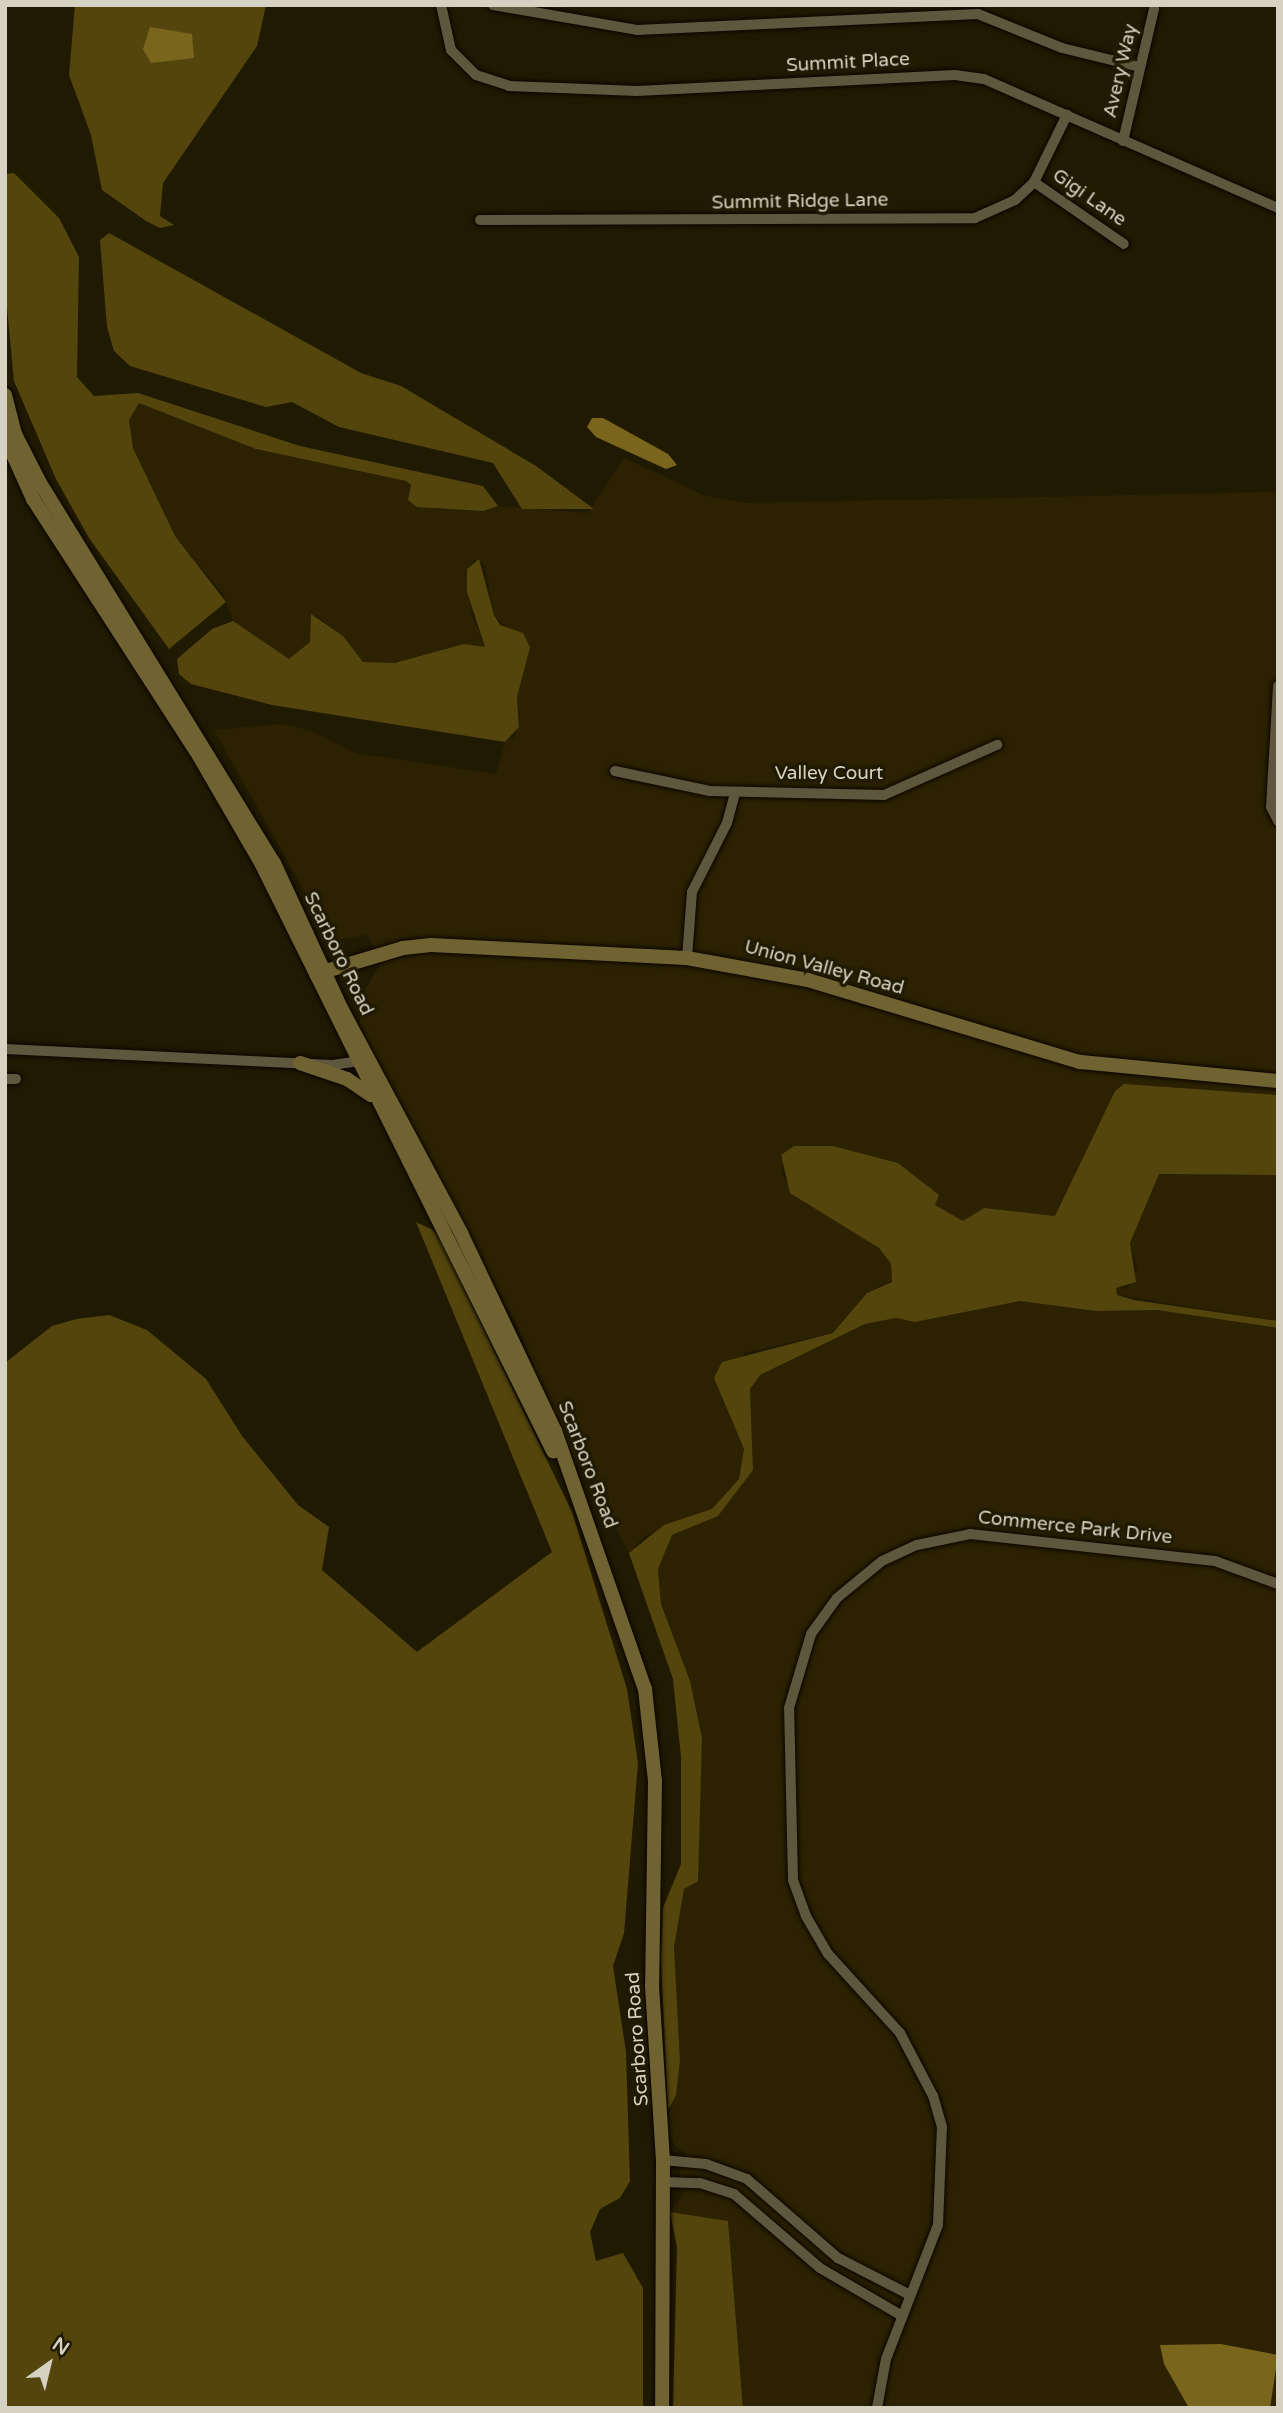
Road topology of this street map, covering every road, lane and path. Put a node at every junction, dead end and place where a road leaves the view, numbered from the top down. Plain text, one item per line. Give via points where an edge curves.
1 (441, 5) edge
2 (494, 5) edge
3 (1154, 9) dead end
4 (1140, 67) junction
5 (1067, 115) junction
6 (1123, 141) junction
7 (1034, 182) junction
8 (1278, 208) edge
9 (480, 220) dead end
10 (1124, 244) dead end
11 (5, 395) edge
12 (10, 447) edge
13 (5, 473) edge
14 (28, 491) junction
15 (1278, 686) edge
16 (997, 745) dead end
17 (615, 771) dead end
18 (735, 793) junction
19 (1278, 821) edge
20 (687, 957) junction
21 (319, 973) junction
22 (5, 1048) edge
23 (363, 1061) junction
24 (300, 1063) junction
25 (1278, 1081) edge
26 (376, 1099) junction
27 (598, 1551) junction
28 (1278, 1584) edge
29 (663, 2160) junction
30 (664, 2182) junction
31 (911, 2295) junction
32 (902, 2316) junction
33 (662, 2408) edge
34 (877, 2408) edge

1 - 5 street, Summit Place via 451,50 476,75 509,86 637,91 955,75 984,79
2 - 4 street via 637,30 978,14 1062,48
3 - 4 street, Avery Way
4 - 6 street, Avery Way
5 - 6 street, Summit Place
5 - 7 street, Summit Ridge Lane
6 - 8 street, Summit Place
7 - 9 street, Summit Ridge Lane via 1015,200 975,218
7 - 10 street, Gigi Lane
11 - 12 main road, Scarboro Road
12 - 14 main road, Scarboro Road
12 - 21 main road, Scarboro Road via 242,804
13 - 14 main road
14 - 21 main road, Scarboro Road via 226,800
15 - 19 street via 1271,794
16 - 18 street, Valley Court via 884,795
17 - 18 street, Valley Court
18 - 20 street via 727,823 692,892
20 - 21 main road, Union Valley Road via 431,945
20 - 25 main road, Union Valley Road via 808,980 1080,1062
21 - 23 main road, Scarboro Road
22 - 24 street
23 - 24 street
23 - 26 main road, Scarboro Road
23 - 27 main road, Scarboro Road via 538,1392
24 - 26 main road via 347,1079
26 - 27 main road, Scarboro Road via 493,1327
27 - 29 main road, Scarboro Road via 645,1689 653,1734 652,1986
28 - 31 street, Commerce Park Drive via 1215,1560 970,1534 916,1545 882,1561 837,1598 811,1634 789,1708 793,1880 806,1916 828,1954 900,2033 933,2096 942,2127 942,2202
29 - 30 main road, Scarboro Road
29 - 31 street via 706,2164 747,2179 838,2258
30 - 32 street via 700,2183 734,2194 820,2268
30 - 33 main road, Scarboro Road
31 - 32 street, Commerce Park Drive
32 - 34 street, Commerce Park Drive

